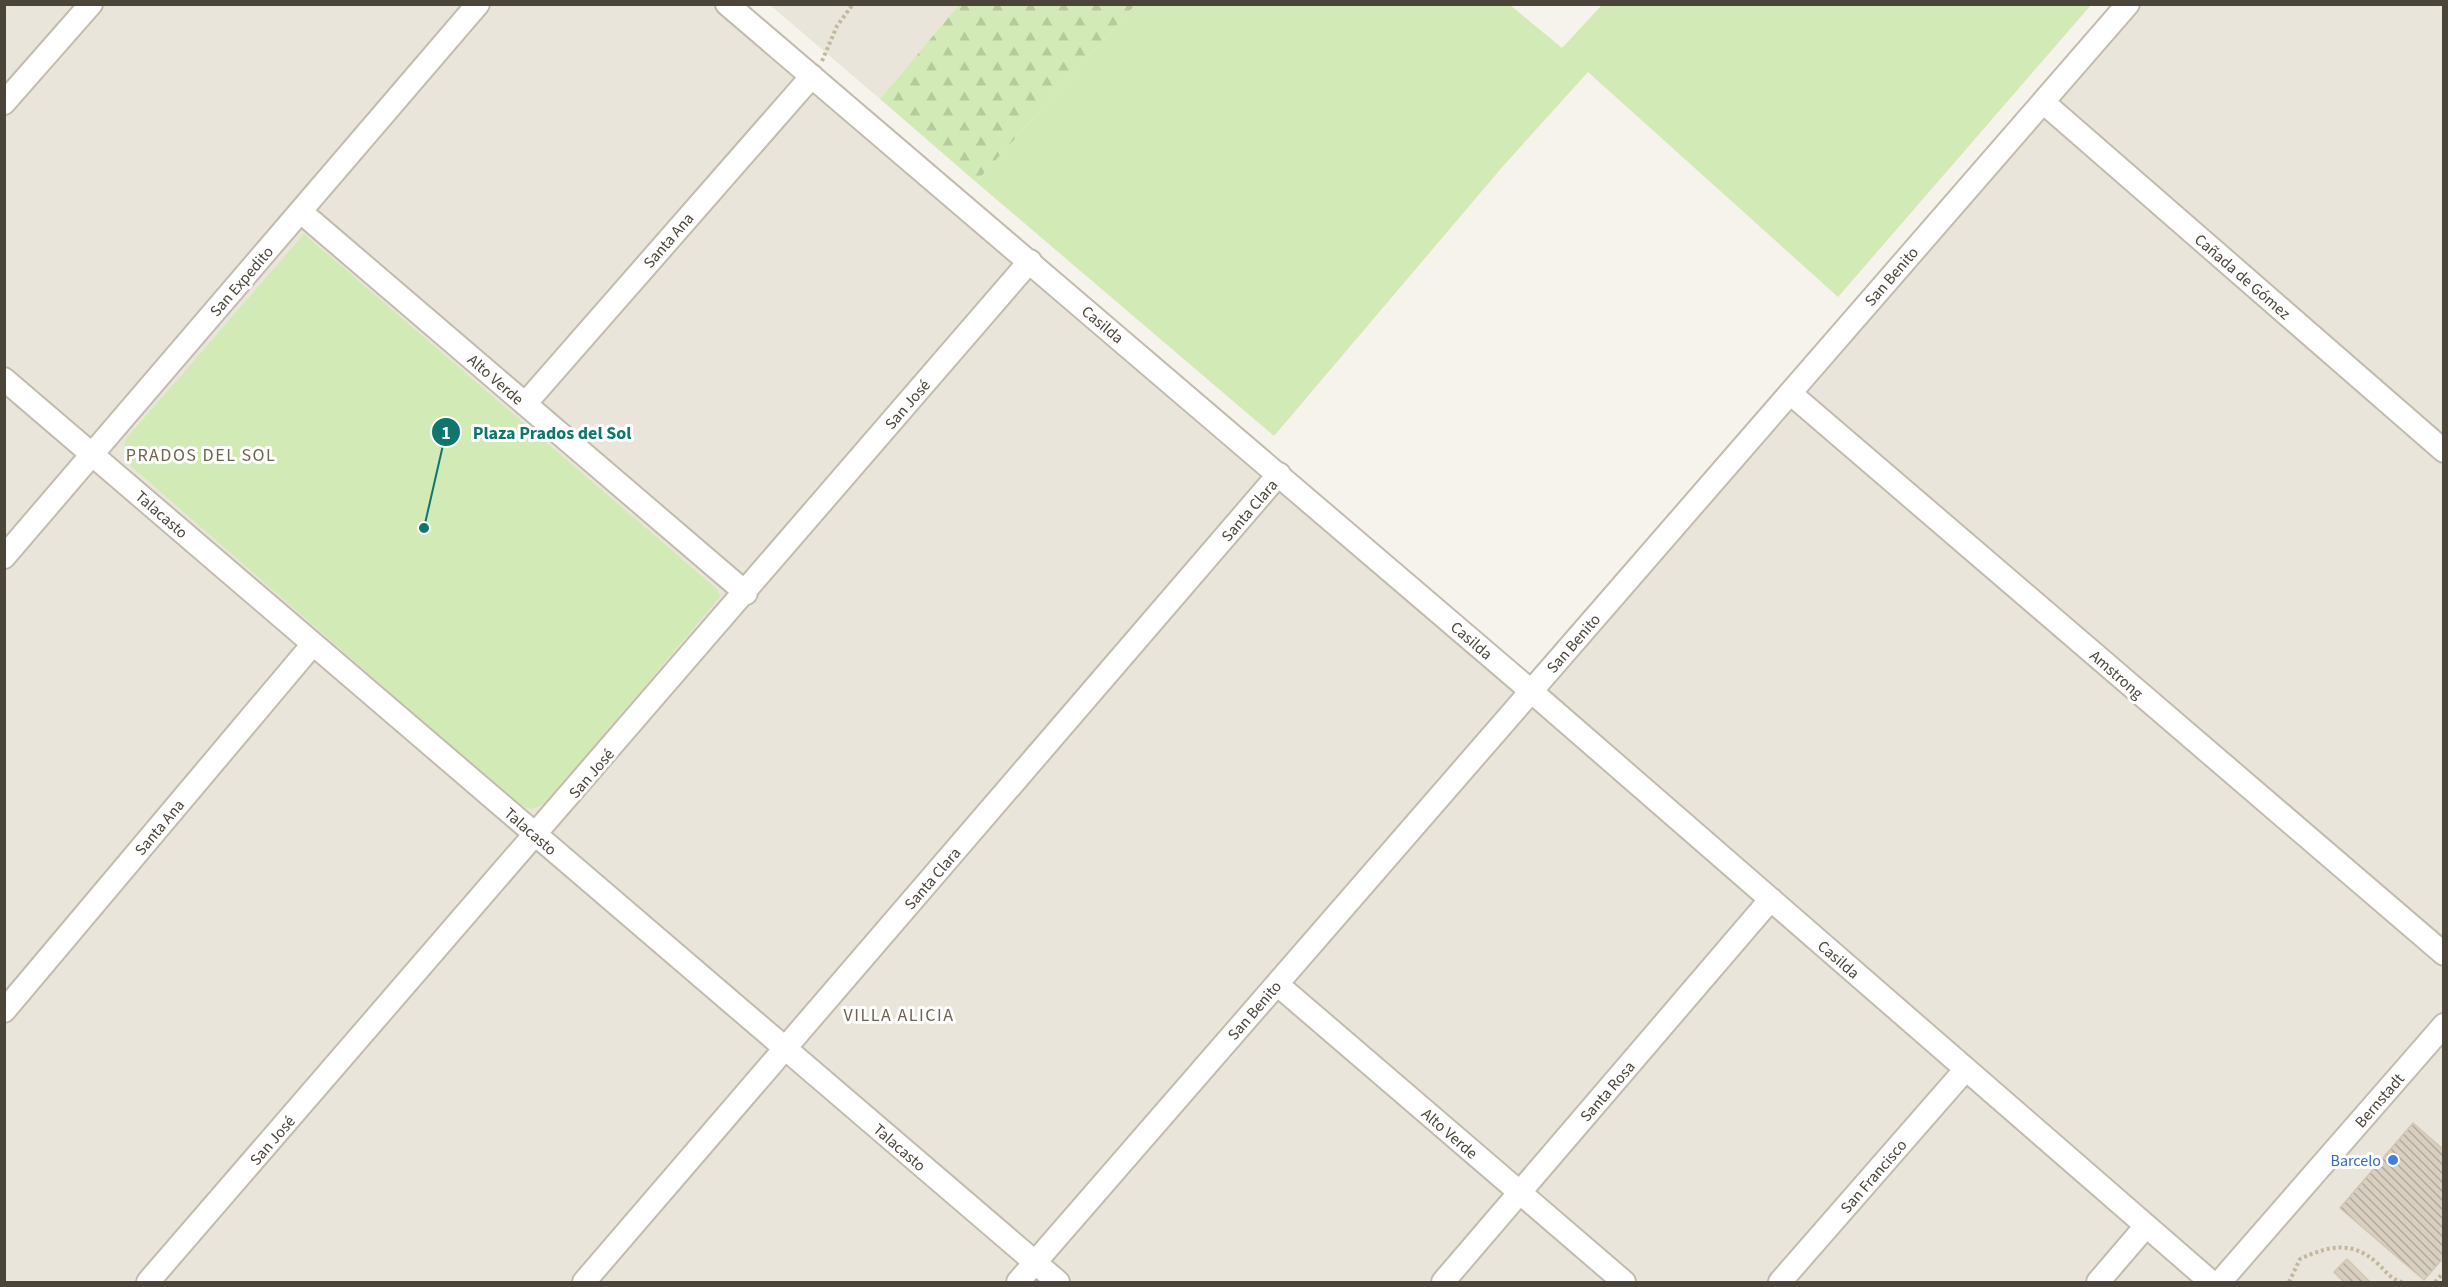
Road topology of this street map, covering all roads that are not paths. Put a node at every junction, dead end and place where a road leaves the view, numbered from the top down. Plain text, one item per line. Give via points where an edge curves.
1 (91, 4) edge
2 (478, 4) edge
3 (728, 4) edge
4 (2128, 4) edge
5 (812, 76) junction
6 (2043, 102) junction
7 (4, 103) edge
8 (301, 212) junction
9 (1030, 261) junction
10 (4, 379) edge
11 (1790, 393) junction
12 (525, 404) junction
13 (2444, 451) edge
14 (93, 454) junction
15 (1279, 474) junction
16 (4, 557) edge
17 (746, 592) junction
18 (313, 644) junction
19 (1531, 691) junction
20 (537, 836) junction
21 (1771, 899) junction
22 (2444, 954) edge
23 (1277, 984) junction
24 (4, 1011) edge
25 (2444, 1025) edge
26 (785, 1049) junction
27 (1966, 1069) junction
28 (1520, 1193) junction
29 (2146, 1226) junction
30 (1035, 1263) junction
31 (148, 1282) edge
32 (584, 1282) edge
33 (1018, 1282) edge
34 (1058, 1282) edge
35 (1443, 1282) edge
36 (1624, 1282) edge
37 (1780, 1282) edge
38 (2098, 1282) edge
39 (2211, 1282) edge
40 (2220, 1282) edge

1 - 7 street
2 - 8 street, San Expedito
3 - 5 street, Casilda
4 - 6 street, San Benito
5 - 9 street, Casilda
5 - 12 street, Santa Ana
6 - 11 street, San Benito
6 - 13 street, Cañada de Gómez
8 - 12 street, Alto Verde
8 - 14 street, San Expedito
9 - 15 street, Casilda
9 - 17 street, San José
10 - 14 street, Talacasto
11 - 19 street, San Benito
11 - 22 street, Amstrong
12 - 17 street, Alto Verde
14 - 16 street, San Expedito
14 - 18 street, Talacasto
15 - 19 street, Casilda
15 - 26 street, Santa Clara
17 - 20 street, San José
18 - 20 street, Talacasto
18 - 24 street, Santa Ana
19 - 21 street, Casilda
19 - 23 street, San Benito
20 - 26 street, Talacasto
20 - 31 street, San José
21 - 27 street, Casilda
21 - 28 street, Santa Rosa
23 - 28 street, Alto Verde
23 - 30 street, San Benito
25 - 40 street, Bernstadt
26 - 30 street, Talacasto
26 - 32 street, Santa Clara
27 - 29 street, Casilda
27 - 37 street, San Francisco
28 - 35 street, Santa Rosa
28 - 36 street, Alto Verde
29 - 38 street
29 - 39 street, Casilda
30 - 33 street, San Benito
30 - 34 street, Talacasto

